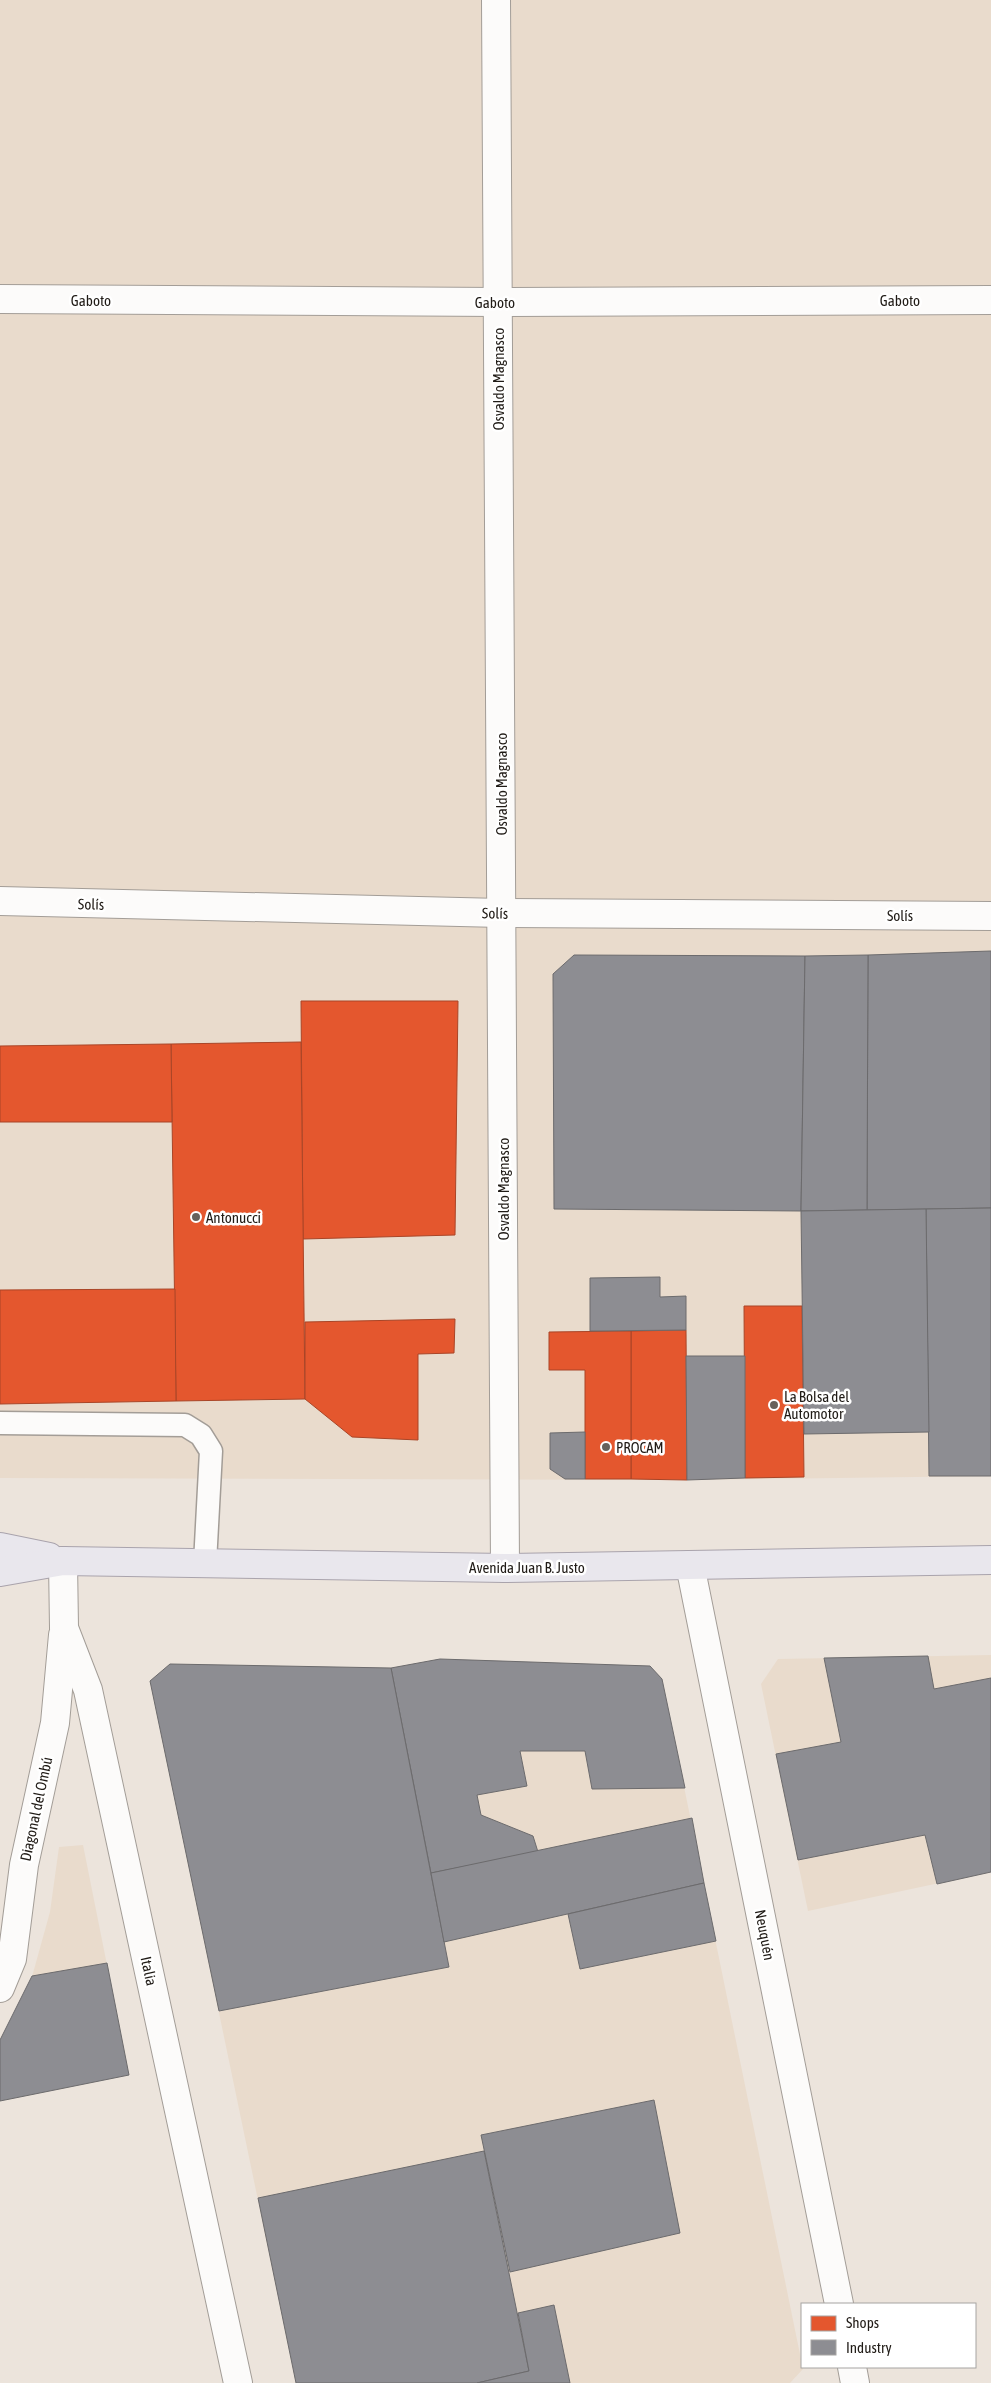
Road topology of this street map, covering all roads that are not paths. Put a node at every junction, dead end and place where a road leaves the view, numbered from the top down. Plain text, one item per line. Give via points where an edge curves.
1 (496, 0) edge
2 (0, 299) edge
3 (991, 300) edge
4 (498, 302) junction
5 (0, 901) edge
6 (501, 913) junction
7 (991, 916) edge
8 (0, 1423) edge
9 (0, 1547) edge
10 (62, 1560) junction
11 (991, 1560) edge
12 (205, 1563) junction
13 (690, 1565) junction
14 (505, 1568) junction
15 (0, 1572) edge
16 (64, 1628) junction
17 (6, 1960) edge
18 (0, 1988) edge
19 (839, 2303) edge
20 (852, 2368) edge
21 (238, 2383) edge
22 (855, 2383) edge

1 - 4 street, Osvaldo Magnasco
2 - 4 street, Gaboto
3 - 4 street, Gaboto
4 - 6 street, Osvaldo Magnasco
5 - 6 street, Solís
6 - 7 street, Solís
6 - 14 street, Osvaldo Magnasco
8 - 12 lane via 185,1425 201,1435 210,1451
9 - 10 main road, Avenida Juan B. Justo
10 - 12 main road, Avenida Juan B. Justo
10 - 15 main road, Avenida Juan B. Justo
10 - 16 street, Italia
11 - 13 main road, Avenida Juan B. Justo
12 - 14 main road, Avenida Juan B. Justo
13 - 14 main road, Avenida Juan B. Justo
13 - 19 street, Neuquén
16 - 17 street, Diagonal del Ombú via 55,1723
16 - 21 street, Italia via 88,1690
17 - 18 street, Diagonal del Ombú
20 - 22 street

